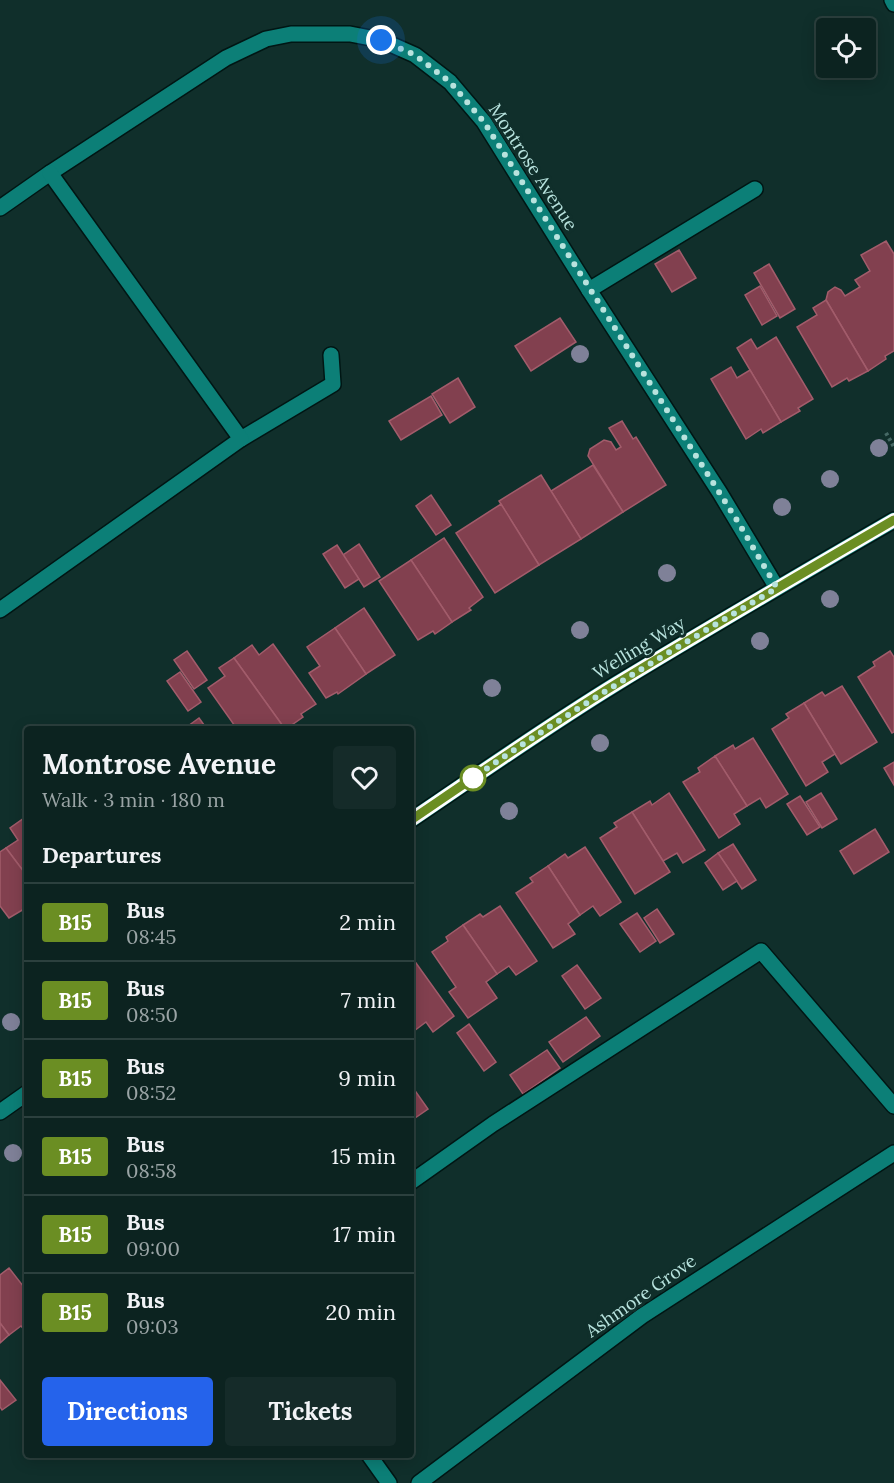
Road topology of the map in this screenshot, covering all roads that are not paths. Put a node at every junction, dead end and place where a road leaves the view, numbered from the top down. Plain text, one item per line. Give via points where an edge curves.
1 (892, 0) edge
2 (894, 4) edge
3 (50, 173) junction
4 (755, 189) dead end
5 (0, 208) edge
6 (589, 290) junction
7 (331, 354) dead end
8 (241, 439) junction
9 (894, 520) edge
10 (777, 588) junction
11 (0, 610) edge
12 (414, 818) edge
13 (24, 1094) edge
14 (894, 1106) edge
15 (0, 1112) edge
16 (894, 1153) edge
17 (414, 1180) edge
18 (371, 1458) edge
19 (389, 1483) edge
20 (418, 1483) edge

1 - 2 street
3 - 5 street, Montrose Avenue
3 - 6 street, Montrose Avenue via 225,58 266,39 321,33 381,40 415,55 450,82 484,122
3 - 8 street
4 - 6 street
6 - 10 street, Montrose Avenue
7 - 8 street via 333,384
8 - 11 street
9 - 10 street, Welling Way
10 - 12 street, Welling Way via 596,697
13 - 15 street
14 - 17 street via 761,951 493,1124
16 - 20 street, Ashmore Grove via 642,1317
18 - 19 street

